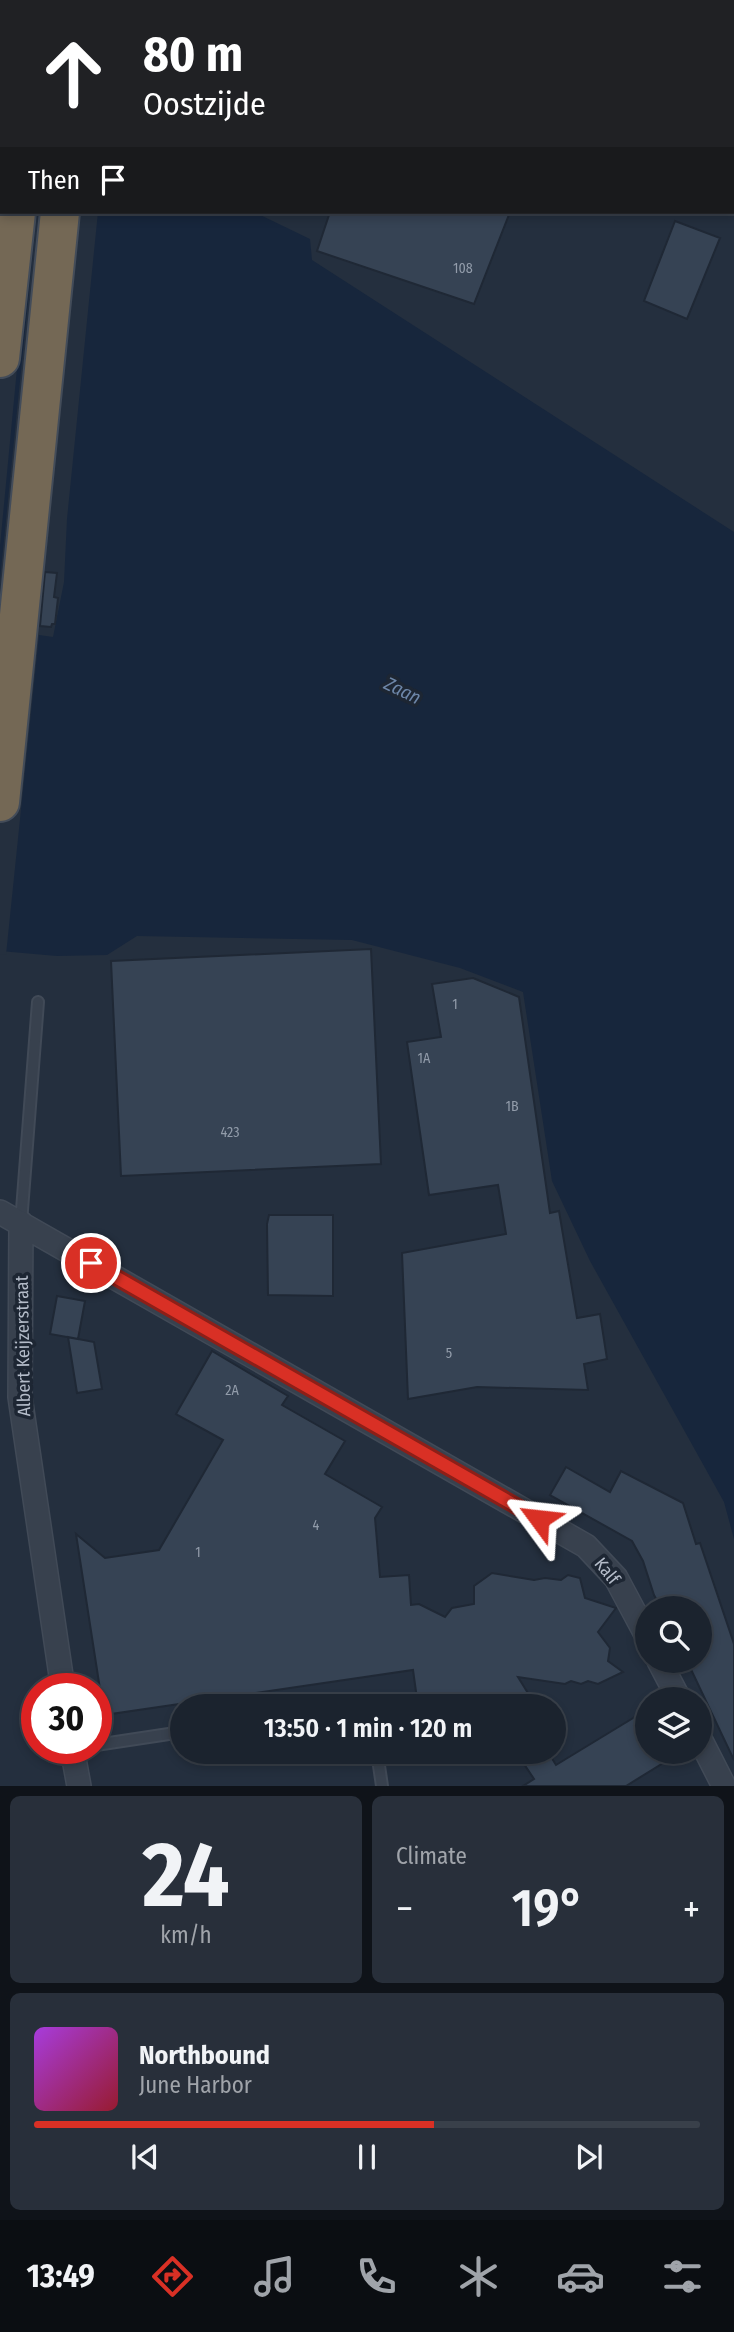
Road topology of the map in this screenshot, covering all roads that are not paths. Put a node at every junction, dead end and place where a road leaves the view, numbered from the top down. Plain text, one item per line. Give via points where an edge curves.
1 (16, 214) edge
2 (60, 214) edge
3 (0, 358) edge
4 (0, 803) edge
5 (38, 1002) dead end
6 (0, 1212) edge
7 (22, 1223) junction
8 (635, 1614) edge
9 (61, 1673) edge
10 (170, 1734) edge
11 (112, 1743) edge
12 (712, 1762) edge
13 (75, 1764) edge
14 (379, 1764) edge
15 (79, 1786) edge
16 (382, 1786) edge
17 (724, 1786) edge

1 - 3 highway
2 - 4 highway
5 - 7 lane, Albert Keijzerstraat
6 - 7 street, Kalf
7 - 8 street, Kalf via 586,1546 616,1578
7 - 9 street, Albert Keijzerstraat via 20,1397
10 - 11 lane
12 - 17 street
13 - 15 street
14 - 16 lane

